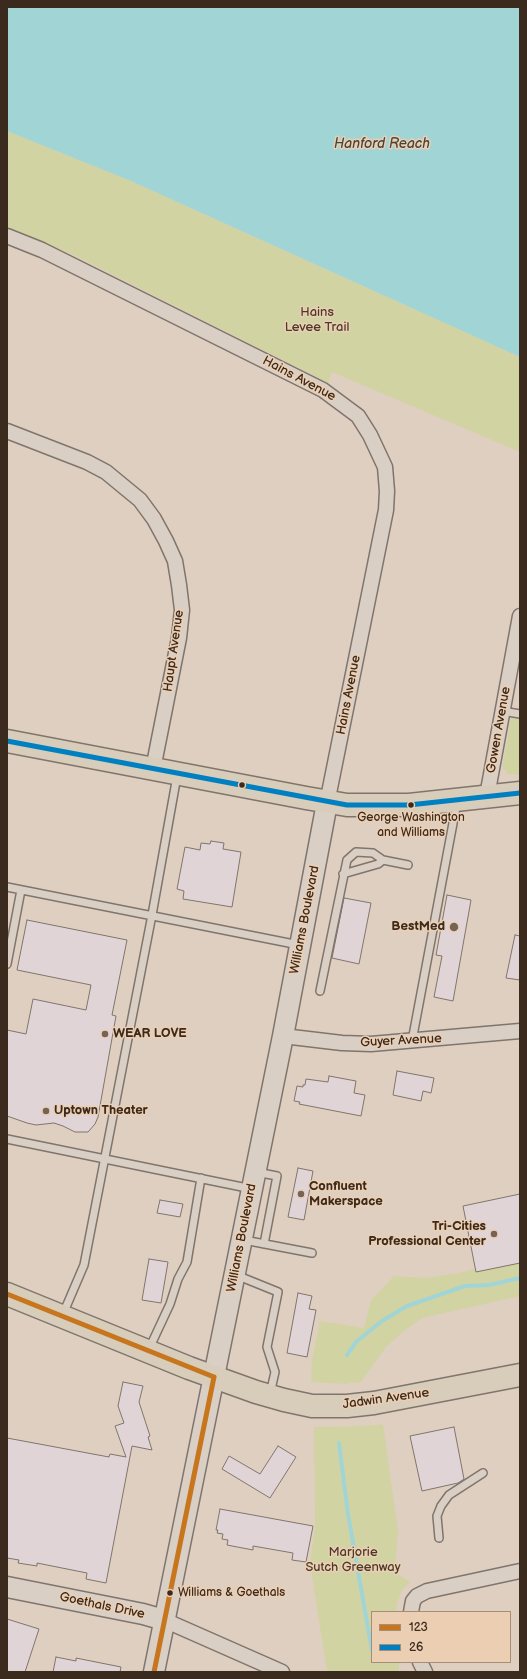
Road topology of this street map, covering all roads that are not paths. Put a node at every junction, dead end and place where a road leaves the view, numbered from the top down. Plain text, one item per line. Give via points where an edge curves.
1 (7, 236) edge
2 (7, 431) edge
3 (520, 616) edge
4 (502, 711) junction
5 (520, 714) edge
6 (7, 741) edge
7 (153, 769) junction
8 (177, 774) junction
9 (520, 793) edge
10 (487, 796) junction
11 (458, 800) junction
12 (327, 802) junction
13 (383, 860) junction
14 (408, 865) dead end
15 (343, 874) junction
16 (7, 887) edge
17 (21, 890) junction
18 (152, 916) junction
19 (301, 946) junction
20 (7, 964) edge
21 (320, 991) dead end
22 (520, 1031) edge
23 (283, 1036) junction
24 (412, 1042) junction
25 (7, 1139) edge
26 (104, 1158) junction
27 (202, 1178) junction
28 (254, 1180) junction
29 (242, 1240) junction
30 (264, 1244) junction
31 (312, 1253) dead end
32 (235, 1274) junction
33 (7, 1294) edge
34 (62, 1316) junction
35 (148, 1351) junction
36 (520, 1375) edge
37 (214, 1377) junction
38 (270, 1396) junction
39 (483, 1473) dead end
40 (439, 1538) dead end
41 (520, 1571) edge
42 (7, 1587) edge
43 (411, 1611) edge
44 (164, 1620) junction
45 (154, 1672) edge
46 (282, 1672) edge

1 - 12 street, Hains Avenue via 42,250 323,390 358,416 370,435 385,468 388,491 386,510
2 - 7 street, Haupt Avenue via 106,472 140,500 154,519 175,561 182,610 179,638
3 - 4 street, Gowen Avenue
4 - 5 lane
4 - 10 street, Gowen Avenue
6 - 7 main road
7 - 8 main road
8 - 12 main road
8 - 18 lane
9 - 10 main road
10 - 11 main road
11 - 12 main road via 389,806
11 - 24 lane
12 - 19 street, Williams Boulevard
13 - 14 lane
13 - 15 lane via 378,864
13 - 15 lane via 373,853 356,852 347,860
15 - 21 lane
16 - 17 lane
17 - 18 lane
17 - 20 lane
18 - 19 lane
18 - 26 lane
19 - 23 street, Williams Boulevard
22 - 24 street, Guyer Avenue
23 - 24 street, Guyer Avenue via 342,1044
23 - 28 street, Williams Boulevard
25 - 26 lane
26 - 27 lane
26 - 34 lane via 84,1265
27 - 28 lane
27 - 35 lane via 187,1262
28 - 29 street, Williams Boulevard
28 - 30 lane via 277,1176
29 - 30 lane
29 - 32 street, Williams Boulevard
30 - 31 lane
32 - 37 street, Williams Boulevard
32 - 38 lane via 278,1292 267,1347 275,1372
33 - 34 main road, Jadwin Avenue
34 - 35 main road, Jadwin Avenue
35 - 37 main road, Jadwin Avenue
36 - 38 main road, Jadwin Avenue via 347,1406 312,1406
37 - 38 main road, Jadwin Avenue
37 - 44 street, Williams Boulevard
39 - 40 lane via 449,1495 440,1506 437,1516
41 - 43 street via 427,1591 415,1599
42 - 44 street, Goethals Drive
44 - 45 street, Williams Boulevard
44 - 46 street, Goethals Drive

